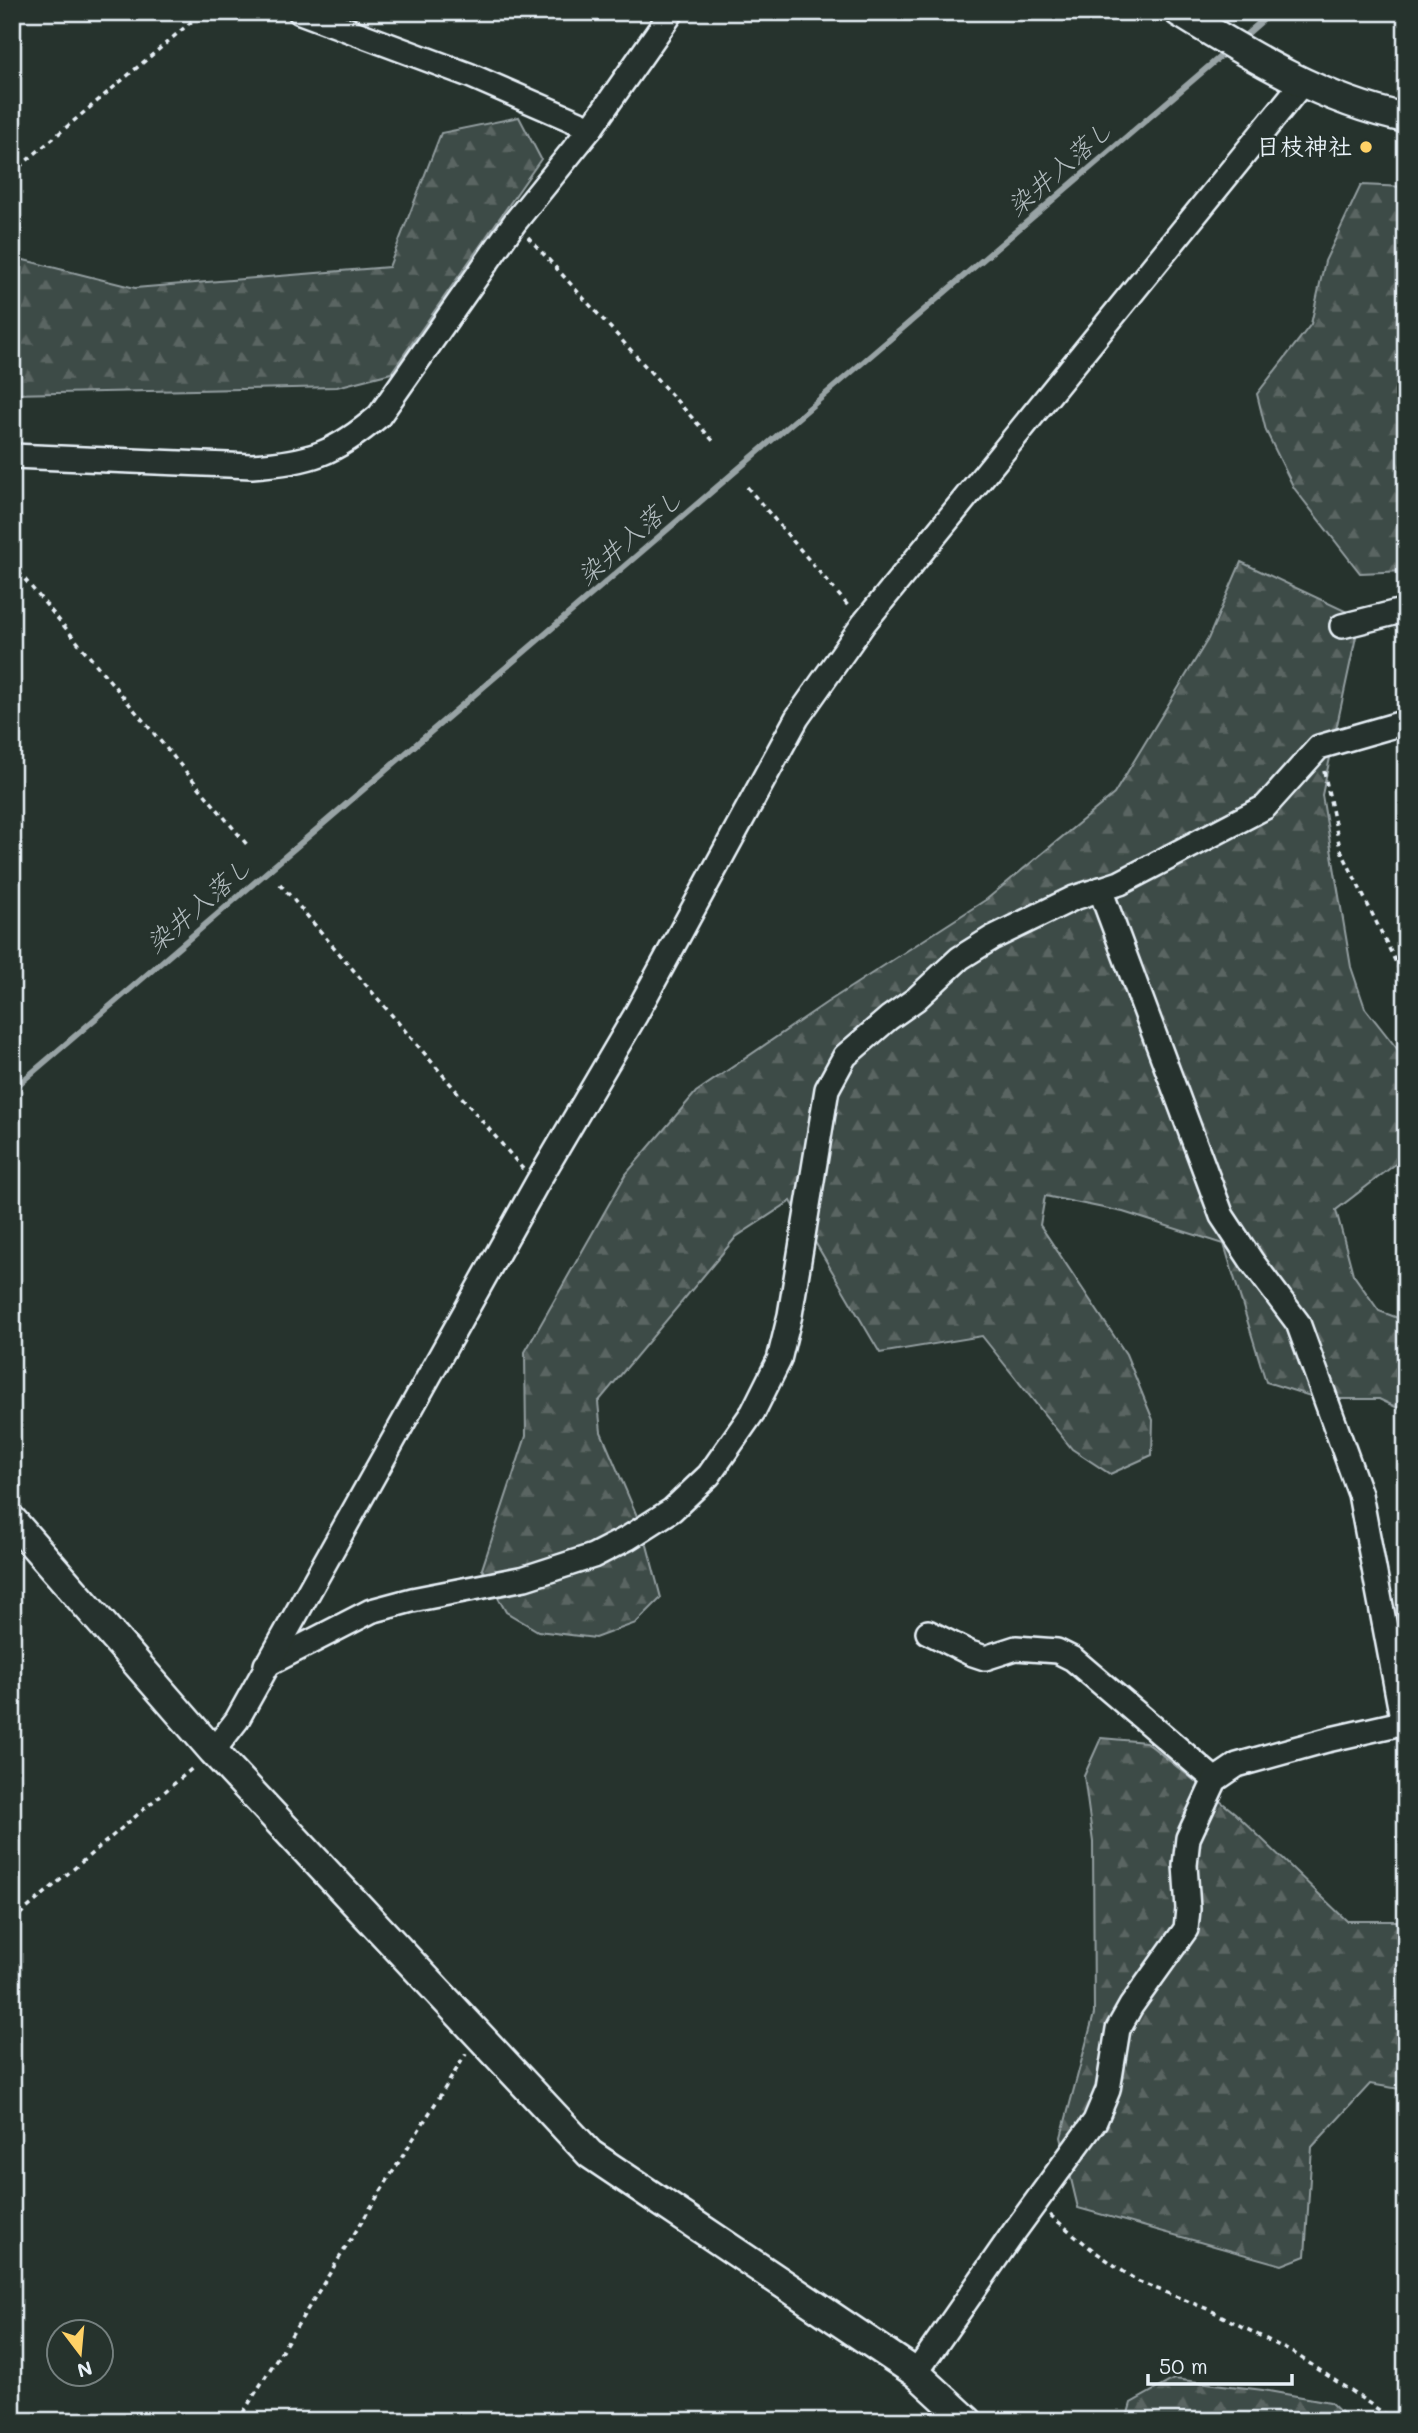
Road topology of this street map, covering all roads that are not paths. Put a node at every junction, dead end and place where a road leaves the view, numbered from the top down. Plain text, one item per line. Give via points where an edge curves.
1 (300, 12) edge
2 (672, 12) edge
3 (1179, 12) edge
4 (1303, 82) junction
5 (1406, 118) edge
6 (591, 128) junction
7 (12, 456) edge
8 (1406, 610) edge
9 (1342, 626) dead end
10 (1406, 722) edge
11 (1100, 889) junction
12 (12, 1520) edge
13 (928, 1632) dead end
14 (266, 1665) junction
15 (1404, 1723) edge
16 (213, 1751) junction
17 (1215, 1780) junction
18 (916, 2373) junction
19 (968, 2421) edge

1 - 6 street via 469,75
2 - 6 street
3 - 4 street
4 - 5 street via 1345,101
4 - 14 street via 864,623 797,718 635,1016
6 - 7 street via 515,222 379,416 351,440 320,456 252,466
8 - 9 street
10 - 11 street via 1319,747 1265,807
11 - 14 street via 992,937 960,958 845,1056 827,1089 779,1360 753,1412 709,1475 672,1510 593,1556 525,1578 371,1611
11 - 15 street via 1222,1216 1298,1323 1360,1494
12 - 16 street
13 - 17 street via 985,1658 1016,1648 1057,1651 1073,1659
14 - 16 street via 237,1720
15 - 17 street via 1237,1766
16 - 18 street via 590,2154
17 - 18 street via 1188,1838 1186,1929 1118,2029 1108,2090 1095,2121
18 - 19 street

